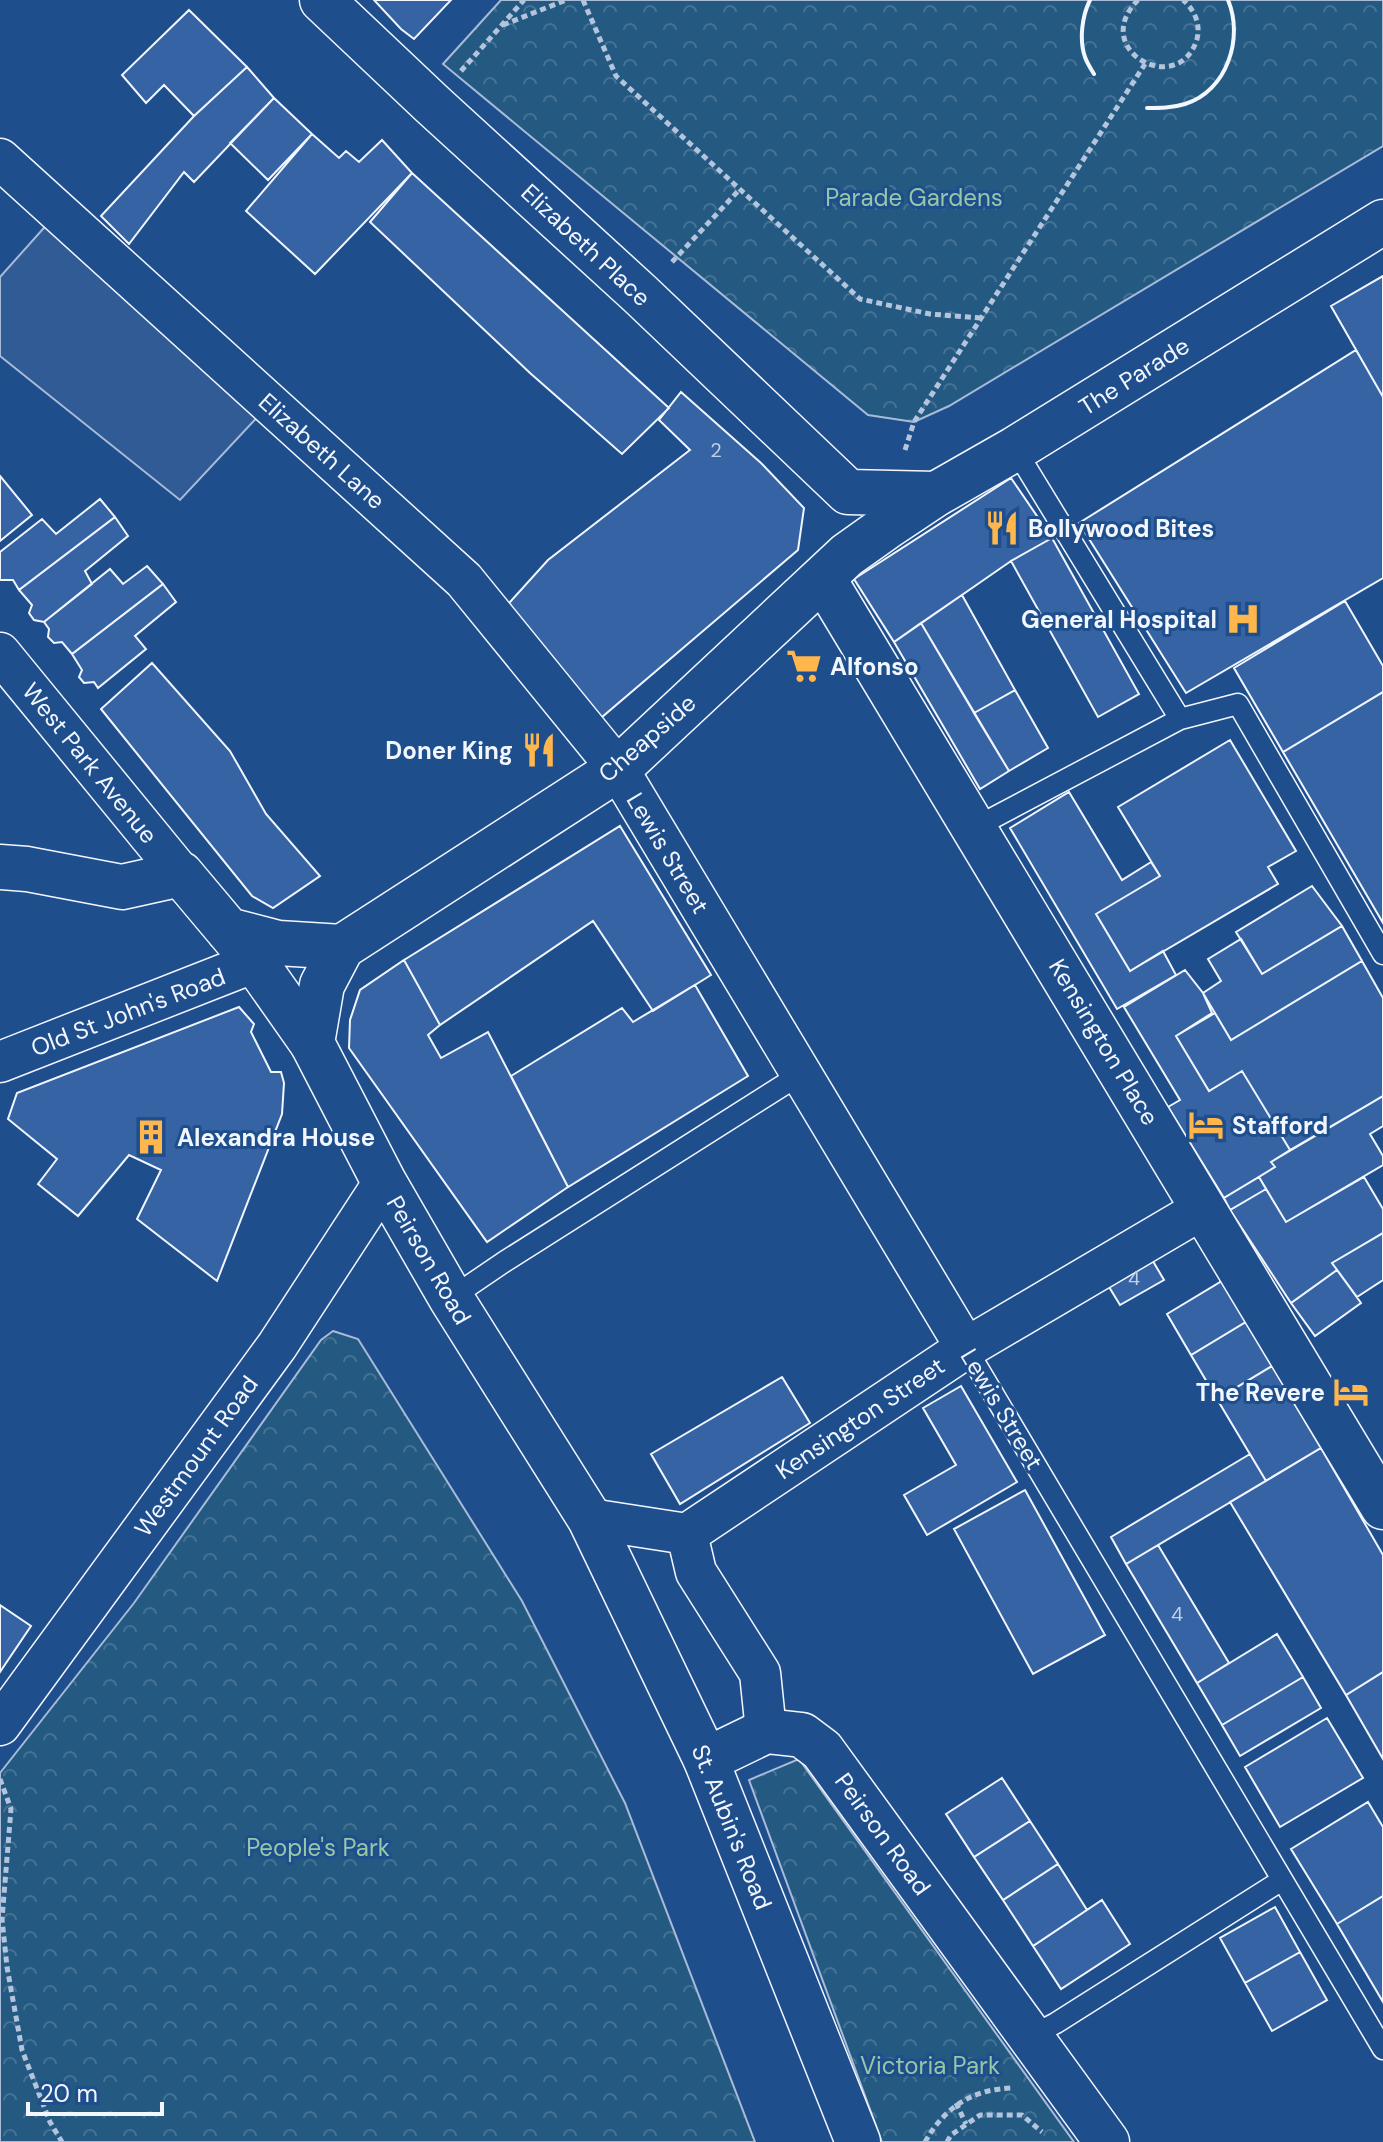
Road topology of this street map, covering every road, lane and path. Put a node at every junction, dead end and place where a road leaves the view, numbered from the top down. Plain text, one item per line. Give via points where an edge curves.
1 (322, 0) edge
2 (524, 0) edge
3 (566, 0) edge
4 (583, 0) edge
5 (1138, 0) edge
6 (1183, 0) edge
7 (502, 25) junction
8 (1145, 64) junction
9 (432, 104) junction
10 (0, 159) edge
11 (740, 189) junction
12 (1383, 222) edge
13 (640, 294) junction
14 (981, 318) junction
15 (914, 422) dead end
16 (1015, 449) junction
17 (848, 492) junction
18 (936, 494) junction
19 (885, 528) joint
20 (835, 566) junction
21 (0, 653) edge
22 (1180, 719) junction
23 (618, 769) junction
24 (974, 828) junction
25 (0, 867) edge
26 (181, 874) junction
27 (242, 946) junction
28 (342, 947) junction
29 (1383, 954) edge
30 (312, 1043) junction
31 (0, 1062) edge
32 (801, 1074) junction
33 (384, 1182) junction
34 (1204, 1208) junction
35 (451, 1298) junction
36 (966, 1348) junction
37 (1383, 1507) edge
38 (590, 1519) junction
39 (687, 1534) junction
40 (0, 1725) edge
41 (766, 1731) junction
42 (706, 1760) junction
43 (0, 1779) edge
44 (1282, 1880) junction
45 (4, 1968) edge
46 (1031, 2036) junction
47 (1383, 2049) edge
48 (1058, 2074) junction
49 (956, 2103) junction
50 (967, 2124) junction
51 (1043, 2133) dead end
52 (62, 2142) edge
53 (858, 2142) edge
54 (925, 2142) edge
55 (947, 2142) edge
56 (1107, 2142) edge

1 - 9 main road, Elizabeth Place
2 - 7 path
3 - 7 path
4 - 11 path via 616,76
5 - 8 path via 1125,17 1123,34 1131,54
6 - 8 path via 1196,15 1198,36 1192,50 1172,65
7 - 9 path
8 - 14 path
9 - 13 main road, Elizabeth Place
10 - 23 street, Elizabeth Lane via 464,580
11 - 13 path
11 - 14 path via 860,299
12 - 16 main road, The Parade
13 - 17 main road, Elizabeth Place
14 - 15 path
16 - 18 main road, The Parade
16 - 22 lane
17 - 18 main road
17 - 20 main road
18 - 19 main road, The Parade
19 - 20 main road, Cheapside
20 - 23 main road, Cheapside
20 - 24 main road, Kensington Place
21 - 26 street, West Park Avenue
22 - 24 lane
22 - 29 lane via 1238,704
23 - 28 main road, Cheapside
23 - 32 street, Lewis Street
24 - 34 main road, Kensington Place
25 - 26 main road via 122,887
26 - 27 main road, Peirson Road
27 - 28 main road
27 - 30 main road, Peirson Road
27 - 31 street, Old St John's Road
28 - 30 main road, Cheapside via 322,985
30 - 33 main road, Peirson Road
32 - 35 lane
32 - 36 street, Lewis Street
33 - 35 main road, Peirson Road
33 - 40 street, Westmount Road via 277,1346
34 - 36 street, Kensington Street
34 - 37 main road, Kensington Place
35 - 38 main road, Peirson Road
36 - 39 street, Kensington Street
36 - 44 lane, Lewis Street
38 - 39 street
38 - 42 main road, St. Aubin's Road
39 - 41 street via 696,1572 760,1673
41 - 42 main road
41 - 46 main road, Peirson Road via 802,1735 822,1750
42 - 53 main road, St. Aubin's Road
43 - 45 path via 11,1809 2,1919
44 - 46 lane
44 - 47 lane, Lewis Street
45 - 52 path via 22,2050
46 - 48 main road, Peirson Road
48 - 49 path via 1036,2089 1009,2088
48 - 56 main road, Peirson Road
49 - 50 path
49 - 54 path
50 - 51 path via 980,2115 1022,2115
50 - 55 path

